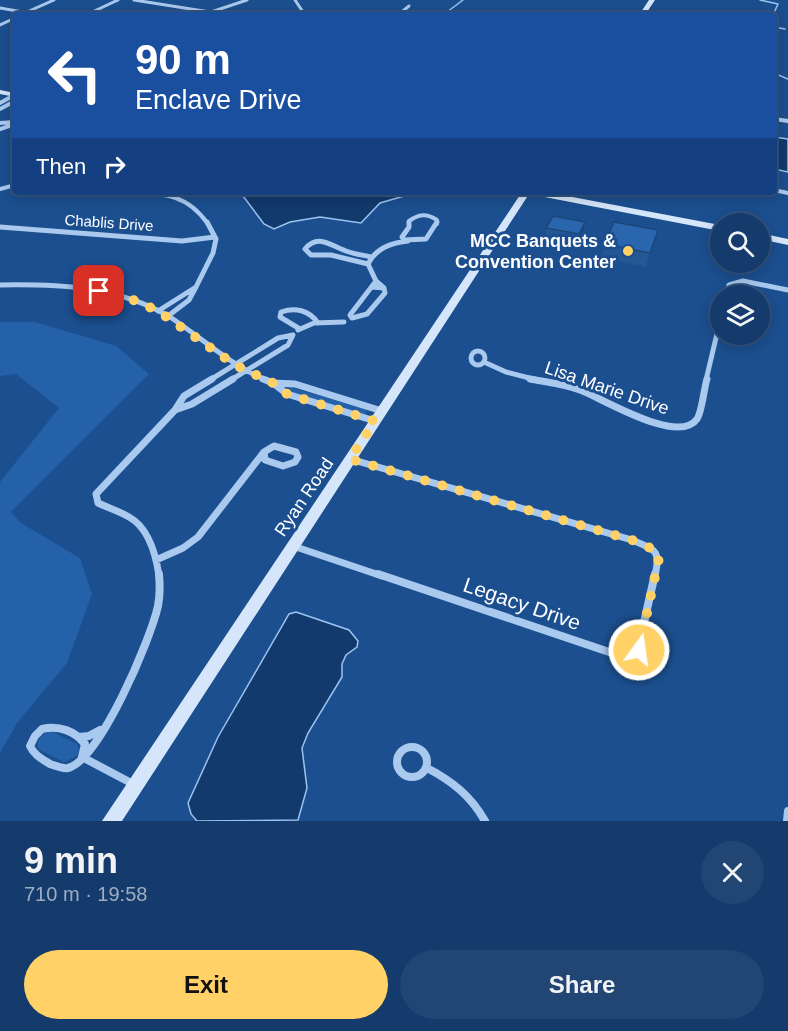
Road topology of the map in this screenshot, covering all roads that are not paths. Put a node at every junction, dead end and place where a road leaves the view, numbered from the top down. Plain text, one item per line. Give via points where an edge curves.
1 (54, 0) edge
2 (118, 0) edge
3 (134, 0) edge
4 (247, 0) edge
5 (295, 0) edge
6 (409, 6) dead end
7 (0, 8) edge
8 (302, 10) joint
9 (21, 12) edge
10 (28, 12) edge
11 (92, 12) edge
12 (210, 12) joint
13 (289, 12) edge
14 (402, 12) edge
15 (154, 195) edge
16 (524, 195) edge
17 (548, 195) edge
18 (710, 226) edge
19 (0, 227) edge
20 (215, 237) junction
21 (402, 237) junction
22 (770, 238) edge
23 (409, 241) junction
24 (397, 242) junction
25 (788, 242) edge
26 (371, 257) junction
27 (368, 264) junction
28 (376, 281) junction
29 (0, 285) edge
30 (729, 285) edge
31 (760, 285) edge
32 (196, 287) junction
33 (372, 287) junction
34 (770, 287) edge
35 (384, 288) junction
36 (788, 290) edge
37 (158, 311) junction
38 (350, 315) junction
39 (168, 316) junction
40 (358, 319) junction
41 (344, 322) junction
42 (318, 323) junction
43 (300, 329) junction
44 (293, 335) junction
45 (714, 345) edge
46 (484, 362) dead end
47 (235, 365) junction
48 (245, 371) junction
49 (273, 383) junction
50 (175, 410) junction
51 (379, 416) junction
52 (264, 452) junction
53 (350, 459) junction
54 (271, 462) junction
55 (255, 464) junction
56 (292, 546) junction
57 (156, 560) junction
58 (105, 726) junction
59 (77, 736) junction
60 (82, 757) junction
61 (427, 768) dead end
62 (135, 785) junction
63 (788, 811) edge
64 (111, 821) edge
65 (485, 821) edge
66 (787, 821) edge

1 - 10 street
2 - 11 street
3 - 12 street
4 - 12 street
5 - 8 street
6 - 14 street
7 - 9 street
8 - 13 street
15 - 20 street via 184,198
16 - 51 main road, Ryan Road
17 - 18 main road
19 - 20 street, Chablis Drive via 182,241
20 - 32 street via 213,253
21 - 23 street
21 - 23 street via 412,217 425,215 437,220 426,238
21 - 24 street
22 - 25 main road
23 - 24 street
24 - 26 street
26 - 27 street
26 - 27 street via 322,241 310,243 305,249 311,255 331,255
27 - 28 street
28 - 33 street
28 - 35 street
29 - 37 street via 82,288 115,294
30 - 31 street via 738,281
32 - 37 street
32 - 39 street via 190,300
33 - 35 street
33 - 38 street
34 - 36 street
35 - 40 street via 385,293 369,313
37 - 39 street
38 - 40 street
38 - 41 street
39 - 47 street
40 - 41 street
41 - 42 street
42 - 43 street
42 - 43 street via 313,316 296,309 281,312 280,316
43 - 44 street
44 - 47 street via 278,338
44 - 48 street via 288,345
45 - 46 street, Lisa Marie Drive via 697,419 687,427 629,414 587,393
47 - 48 street
47 - 50 street via 184,396
48 - 49 street
48 - 50 street via 192,404
49 - 51 street via 295,384
49 - 51 street via 287,394
50 - 57 street via 96,497 102,505 139,524
51 - 53 main road, Ryan Road
52 - 54 street via 263,458
52 - 54 street via 280,446 297,455 289,466
52 - 55 street
53 - 56 main road, Ryan Road
53 - 56 street, Legacy Drive via 632,540 655,550 659,558 639,650 627,657
54 - 55 street
55 - 57 street via 198,537
56 - 62 main road, Ryan Road
57 - 58 street via 160,587 156,614 121,699
58 - 59 street via 89,736
58 - 60 street
59 - 60 street via 85,744
59 - 60 street via 49,726 35,734 30,749 59,768 74,766
60 - 62 street
61 - 65 street via 466,792
62 - 64 main road, Ryan Road
63 - 66 street

